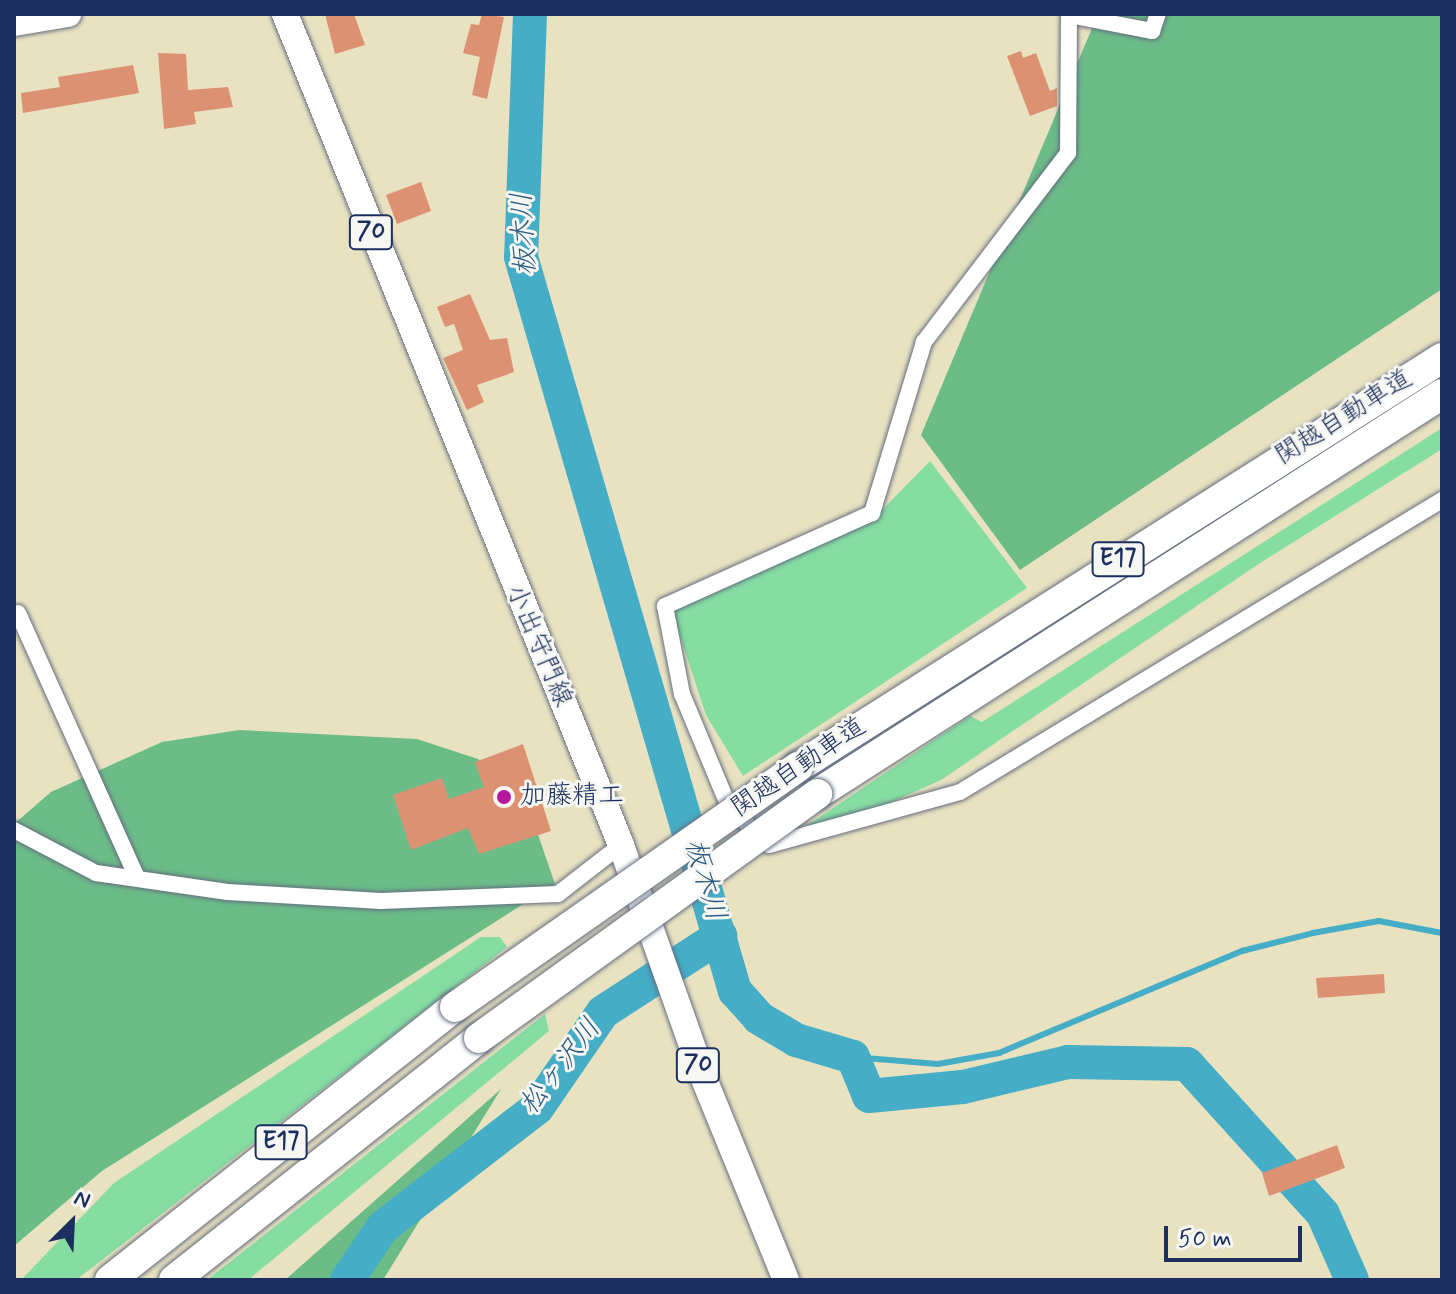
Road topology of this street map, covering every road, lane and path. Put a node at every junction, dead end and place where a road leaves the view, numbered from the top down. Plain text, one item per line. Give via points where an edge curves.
1 (68, 14) edge
2 (285, 14) edge
3 (1069, 14) edge
4 (1158, 14) edge
5 (14, 23) edge
6 (1442, 358) edge
7 (1442, 394) edge
8 (1442, 500) edge
9 (18, 613) dead end
10 (14, 830) edge
11 (621, 845) junction
12 (137, 878) junction
13 (110, 1280) edge
14 (174, 1280) edge
15 (786, 1280) edge

1 - 5 main road
2 - 11 main road, 小出守門線 / 70
3 - 4 street via 1152,31
3 - 8 street via 1068,153 924,342 872,513 665,606 682,694 729,807 769,845 960,792
6 - 13 highway, 関越自動車道 / E17, bridge via 798,767 455,1007
7 - 14 highway, 関越自動車道 / E17, bridge via 817,794 479,1038
9 - 12 street
10 - 12 street via 65,861
11 - 12 street via 558,894 381,901
11 - 15 main road, 小出守門線 / 70 via 702,1074

